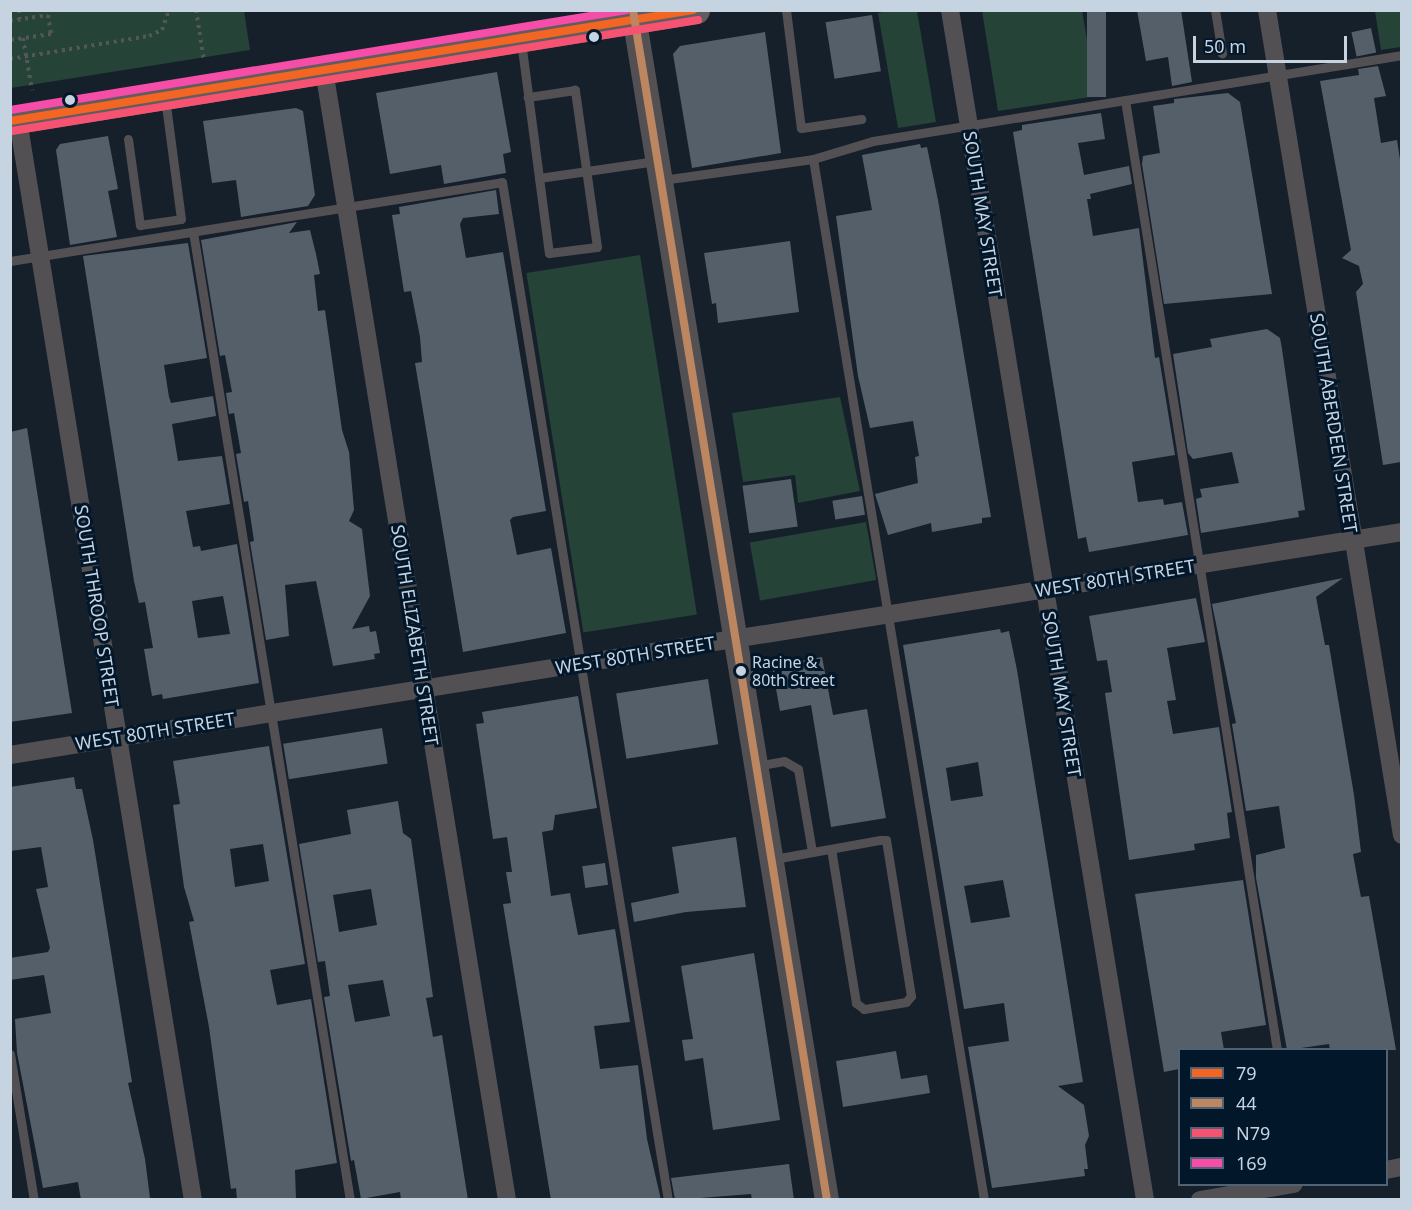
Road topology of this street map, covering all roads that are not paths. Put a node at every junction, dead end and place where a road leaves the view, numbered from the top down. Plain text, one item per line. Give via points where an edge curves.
1 (696, 10) edge
2 (786, 10) edge
3 (950, 10) edge
4 (1215, 10) edge
5 (1267, 10) edge
6 (634, 15) edge
7 (520, 39) junction
8 (1222, 53) dead end
9 (1401, 55) edge
10 (324, 70) junction
11 (1278, 75) junction
12 (164, 96) junction
13 (528, 97) junction
14 (1125, 100) junction
15 (861, 119) dead end
16 (14, 120) edge
17 (968, 125) junction
18 (128, 139) dead end
19 (813, 159) junction
20 (659, 170) junction
21 (586, 172) junction
22 (539, 178) junction
23 (346, 207) junction
24 (193, 232) junction
25 (40, 256) junction
26 (10, 261) edge
27 (1401, 532) edge
28 (1353, 540) junction
29 (1198, 564) junction
30 (1045, 589) junction
31 (889, 614) junction
32 (735, 639) junction
33 (581, 663) junction
34 (424, 688) junction
35 (271, 713) junction
36 (118, 738) junction
37 (10, 754) edge
38 (756, 766) junction
39 (1401, 835) edge
40 (831, 849) junction
41 (812, 852) junction
42 (771, 859) junction
43 (1276, 1048) edge
44 (10, 1054) edge
45 (1288, 1186) edge
46 (34, 1200) edge
47 (193, 1200) edge
48 (350, 1200) edge
49 (507, 1200) edge
50 (668, 1200) edge
51 (827, 1200) edge
52 (984, 1200) edge
53 (1145, 1200) edge
54 (1200, 1200) edge

1 - 6 main road
2 - 15 lane via 801,128
3 - 17 street, SOUTH MAY STREET
4 - 8 lane
5 - 11 street, SOUTH ABERDEEN STREET
6 - 7 main road
6 - 20 street
7 - 10 main road
7 - 13 lane
9 - 11 lane
10 - 12 main road
10 - 23 street, SOUTH ELIZABETH STREET
11 - 14 lane
11 - 28 street, SOUTH ABERDEEN STREET
12 - 16 main road
12 - 18 lane via 181,219 140,225
13 - 21 lane via 574,90
13 - 22 lane
14 - 17 lane
14 - 29 lane
16 - 25 street, SOUTH THROOP STREET
17 - 19 lane via 873,141
17 - 30 street, SOUTH MAY STREET
19 - 20 lane
19 - 31 lane
20 - 21 lane
20 - 32 street
21 - 22 lane
21 - 22 lane via 597,247 549,253
23 - 24 lane
23 - 33 lane via 502,182
23 - 34 street, SOUTH ELIZABETH STREET
24 - 25 lane
24 - 35 lane
25 - 26 lane
25 - 36 street, SOUTH THROOP STREET
27 - 28 street, WEST 80TH STREET
28 - 29 street, WEST 80TH STREET
28 - 39 street, SOUTH ABERDEEN STREET
29 - 30 street, WEST 80TH STREET
29 - 43 lane
30 - 31 street, WEST 80TH STREET
30 - 53 street, SOUTH MAY STREET
31 - 32 street, WEST 80TH STREET
31 - 52 lane
32 - 33 street, WEST 80TH STREET
32 - 38 street
33 - 34 street, WEST 80TH STREET
33 - 50 lane
34 - 35 street, WEST 80TH STREET
34 - 49 street, SOUTH ELIZABETH STREET
35 - 36 street, WEST 80TH STREET
35 - 48 lane
36 - 37 street, WEST 80TH STREET
36 - 47 street, SOUTH THROOP STREET
38 - 41 lane via 784,761 798,769
38 - 42 street
40 - 40 lane via 884,840 887,844 911,996 906,1002 864,1009 856,1003
40 - 41 lane
41 - 42 lane
42 - 51 street
44 - 46 lane
45 - 54 street

